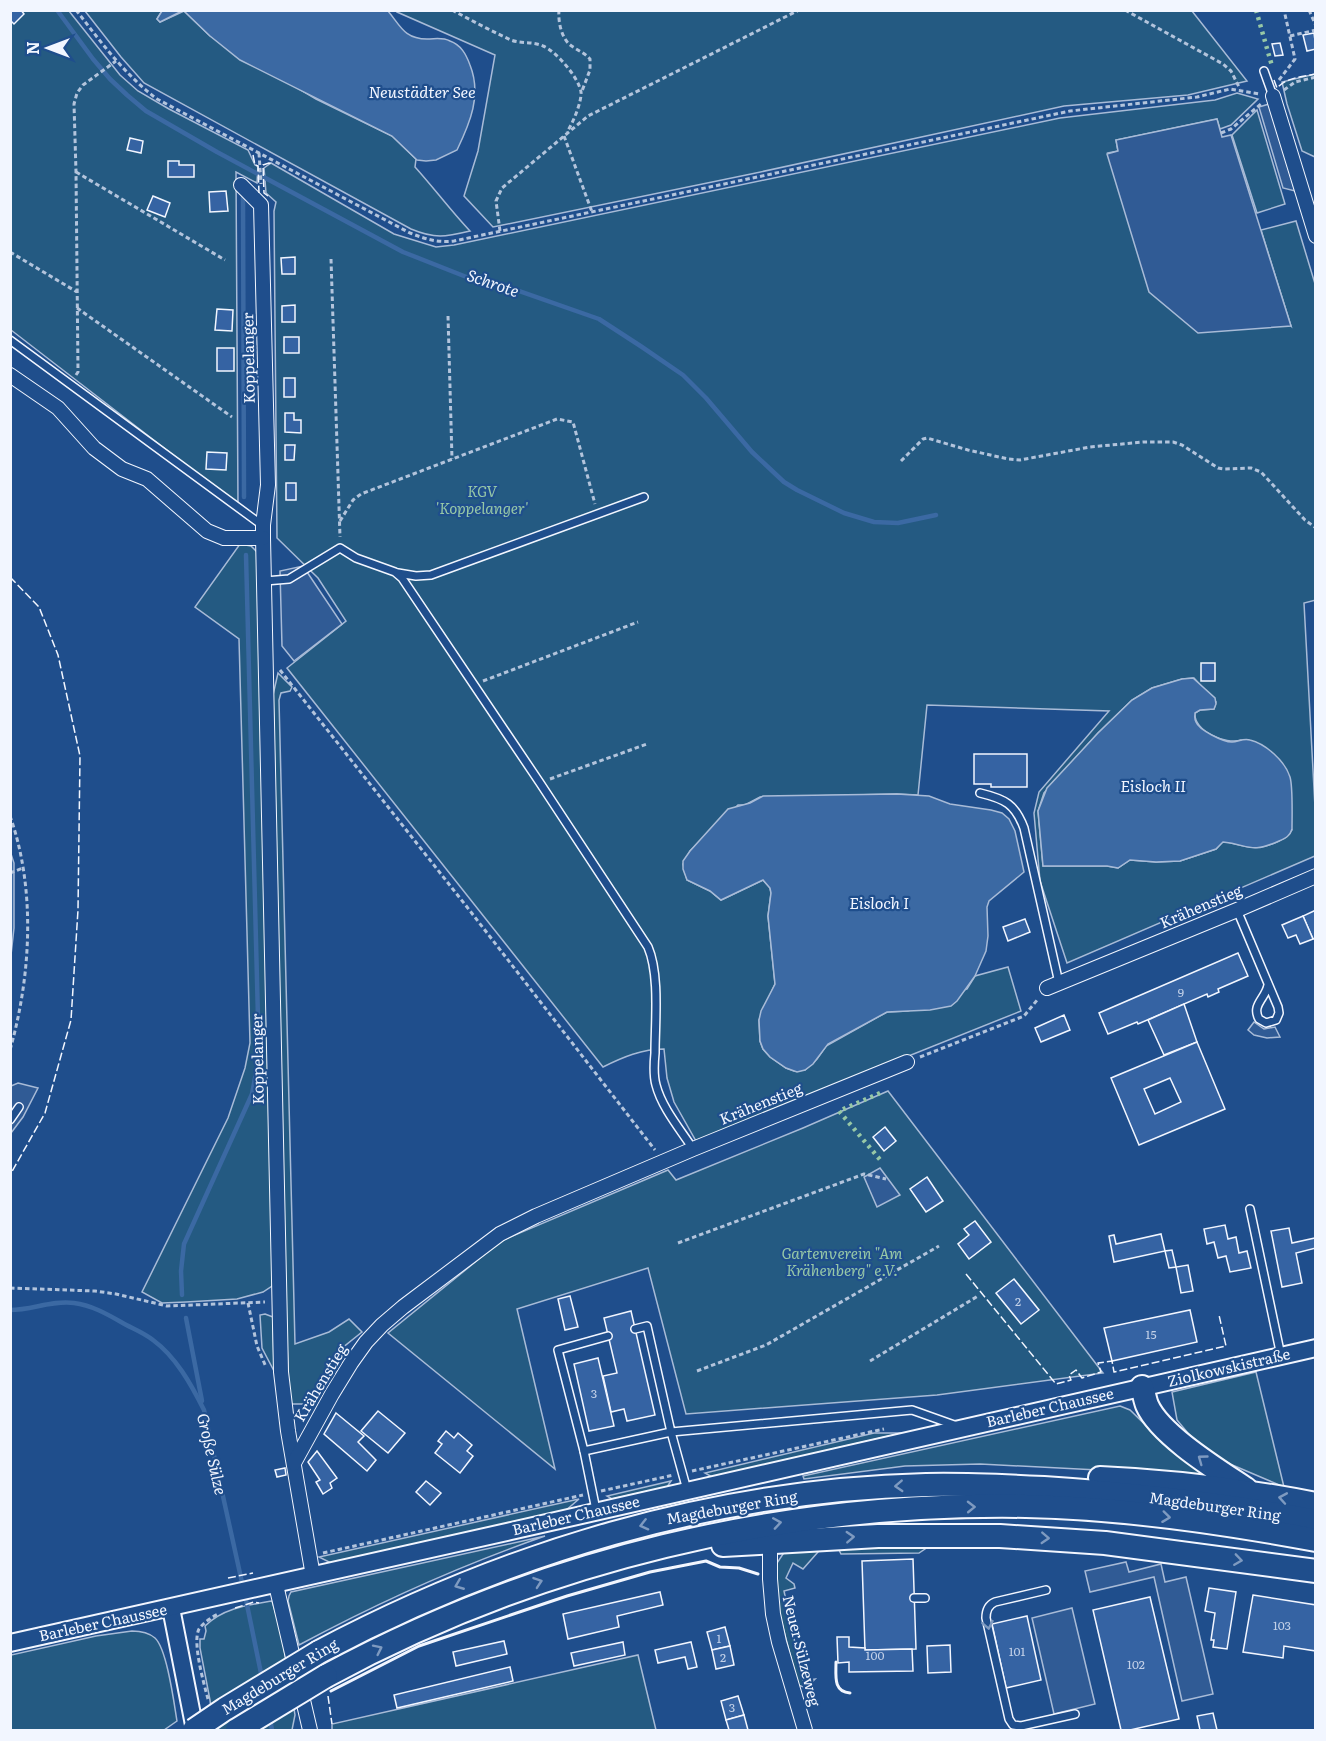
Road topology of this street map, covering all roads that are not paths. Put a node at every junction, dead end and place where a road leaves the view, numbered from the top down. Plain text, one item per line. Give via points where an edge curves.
1 (1264, 71) dead end
2 (1273, 92) joint
3 (241, 185) dead end
4 (1316, 236) edge
5 (10, 340) edge
6 (10, 375) edge
7 (644, 497) dead end
8 (263, 532) junction
9 (395, 572) junction
10 (265, 581) junction
11 (981, 793) dead end
12 (1316, 876) edge
13 (1237, 910) junction
14 (1268, 985) junction
15 (1053, 986) joint
16 (907, 1062) road end
17 (19, 1107) dead end
18 (10, 1120) edge
19 (693, 1149) junction
20 (1250, 1209) dead end
21 (635, 1329) dead end
22 (608, 1336) dead end
23 (1316, 1348) edge
24 (1281, 1356) junction
25 (1142, 1387) junction
26 (962, 1427) junction
27 (671, 1432) junction
28 (584, 1451) junction
29 (294, 1463) junction
30 (999, 1486) junction
31 (687, 1490) junction
32 (1250, 1492) junction
33 (1316, 1504) edge
34 (596, 1511) junction
35 (1316, 1521) edge
36 (1316, 1540) edge
37 (678, 1542) junction
38 (770, 1542) junction
39 (1316, 1571) edge
40 (314, 1576) junction
41 (276, 1584) junction
42 (1046, 1590) dead end
43 (914, 1598) dead end
44 (925, 1598) dead end
45 (171, 1608) junction
46 (10, 1643) edge
47 (1075, 1714) dead end
48 (195, 1731) edge
49 (237, 1731) edge
50 (310, 1731) edge
51 (805, 1731) edge

1 - 2 lane
2 - 4 street
3 - 8 street, Koppelanger via 261,205 268,485
5 - 8 lane
6 - 8 street via 58,408 94,448 122,468 147,479 207,531 224,538
7 - 9 lane via 431,575
8 - 10 street, Koppelanger
9 - 10 lane via 340,548 291,578
9 - 19 lane via 650,952 655,982 656,1084 662,1101
10 - 29 street, Koppelanger via 282,1391
11 - 15 lane via 1009,803 1024,828
12 - 13 street, Krähenstieg
13 - 14 lane
13 - 15 street, Krähenstieg
14 - 14 lane via 1279,1013 1275,1021 1266,1023 1259,1019 1256,1010
16 - 19 street, Krähenstieg
17 - 18 lane
19 - 29 street, Krähenstieg via 510,1228 403,1307 357,1353
20 - 24 lane
21 - 27 lane via 647,1326
22 - 28 lane via 558,1350
23 - 24 street, Ziolkowskistraße
24 - 25 street, Ziolkowskistraße
25 - 26 street, Barleber Chaussee
32 -> 25 highway via 1171,1434 1149,1407
26 - 27 lane via 912,1410
26 - 31 street, Barleber Chaussee
27 - 28 lane
27 - 31 lane
28 - 34 lane
29 - 40 street, Koppelanger
30 - 32 highway via 1021,1475 1135,1479
30 - 35 highway, Magdeburger Ring via 1143,1496
30 -> 48 highway, Magdeburger Ring, bridge via 949,1484 805,1494 743,1503 587,1540 424,1600 319,1652
31 - 34 street, Barleber Chaussee
33 -> 32 highway
34 - 40 street, Barleber Chaussee
37 -> 36 highway, Magdeburger Ring via 818,1517 995,1506 1132,1513
37 - 38 highway via 704,1549
49 -> 37 highway, Magdeburger Ring, bridge via 326,1676 481,1603 576,1569
38 -> 39 highway via 903,1536 1068,1539
38 - 51 street, Neuer Sülzeweg via 773,1614
40 - 41 street, Barleber Chaussee
41 - 45 street, Barleber Chaussee
41 - 50 street
42 -> 47 lane via 995,1602 986,1612 1009,1719 1021,1726
43 - 44 lane
45 - 46 street, Barleber Chaussee
45 - 48 street

